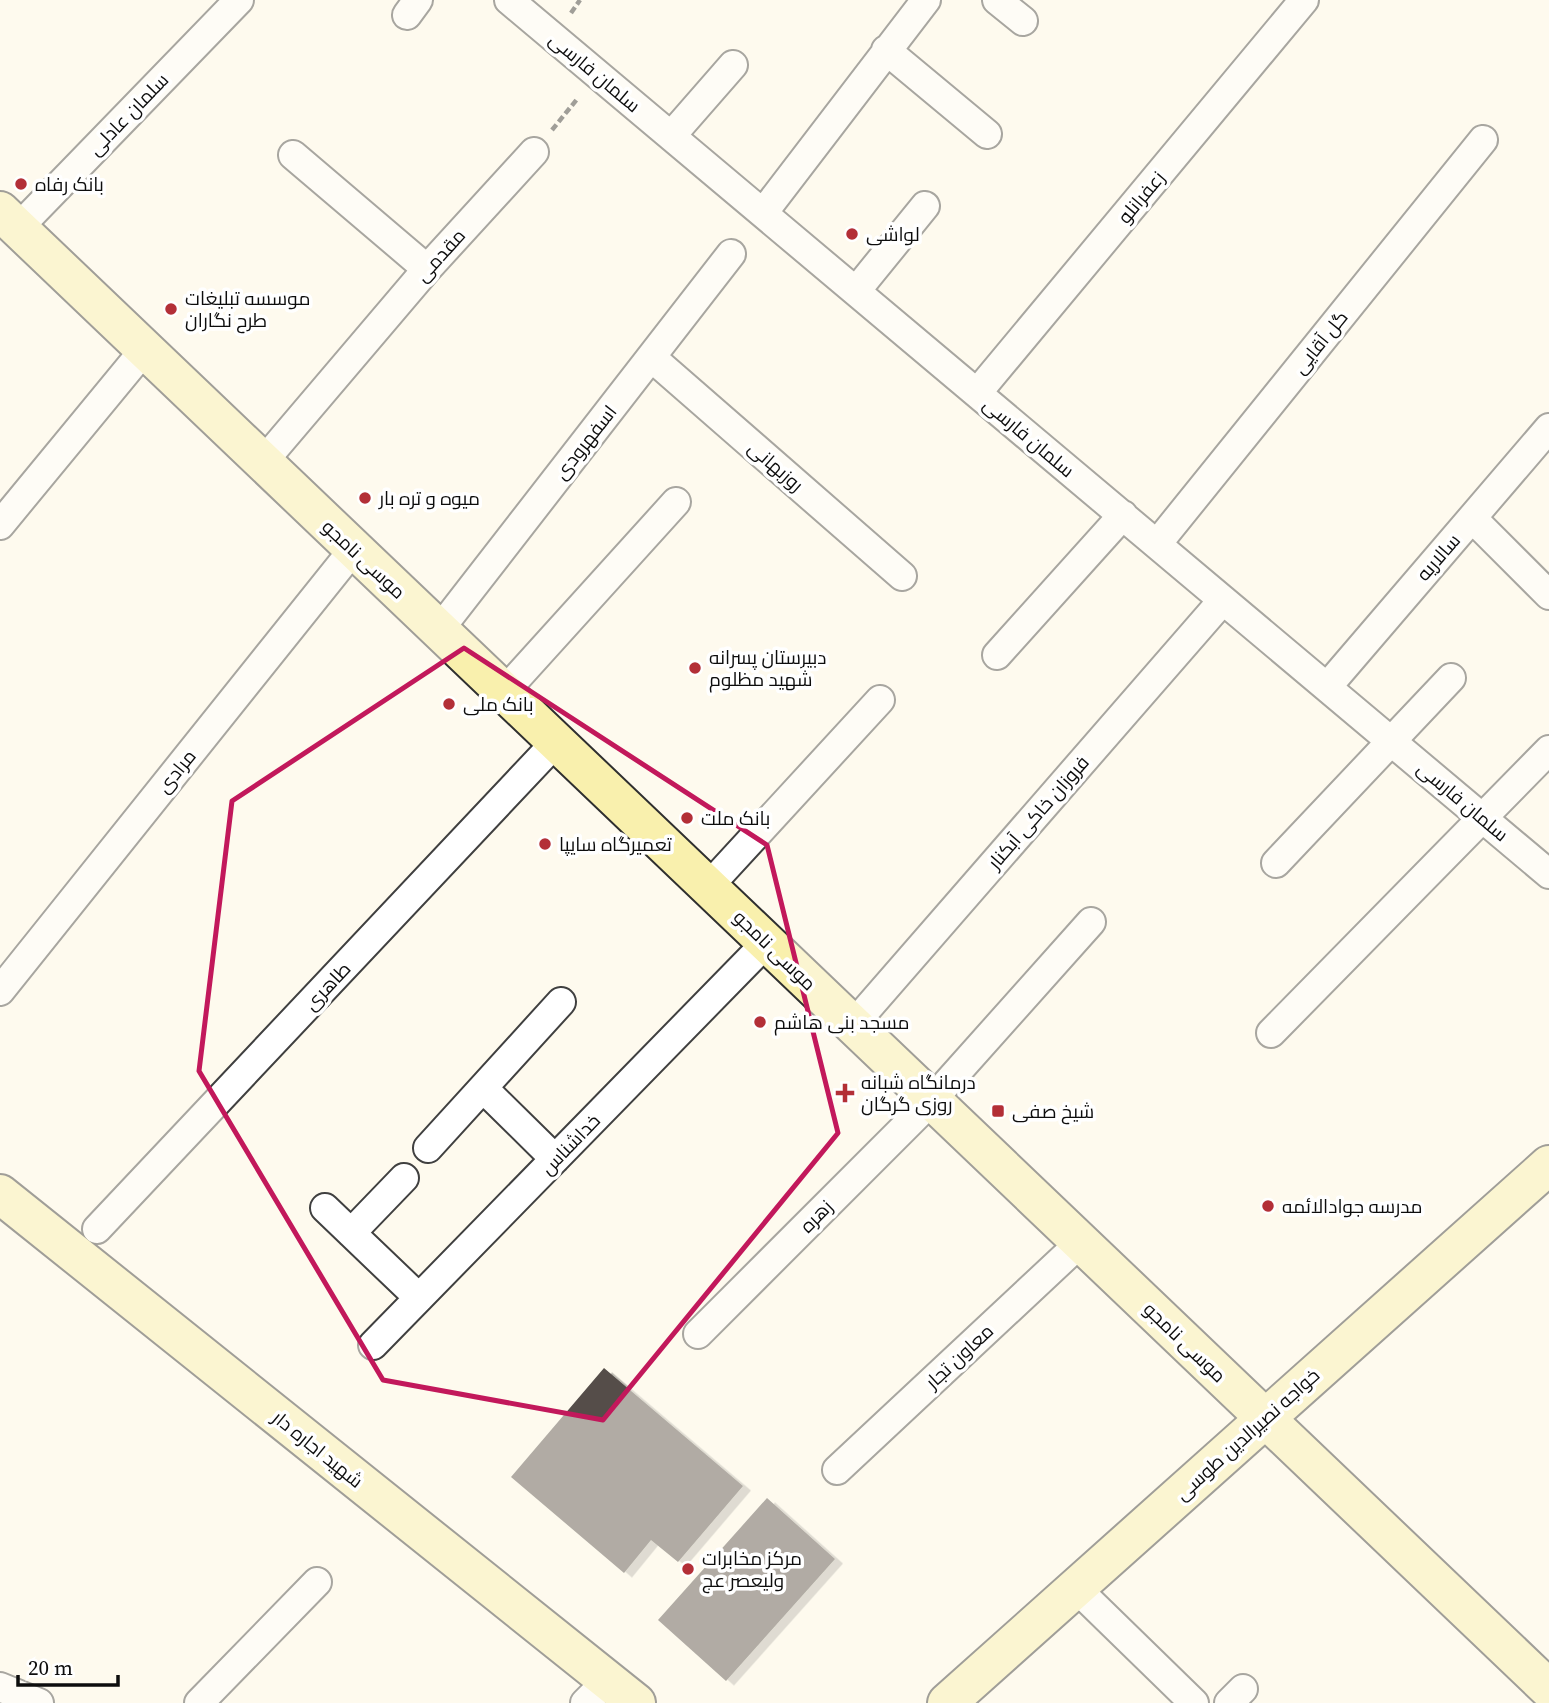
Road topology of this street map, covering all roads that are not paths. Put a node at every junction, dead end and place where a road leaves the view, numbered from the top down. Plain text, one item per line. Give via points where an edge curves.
1 (239, 0) edge
2 (509, 0) edge
3 (926, 0) edge
4 (997, 0) edge
5 (1304, 0) edge
6 (1023, 21) dead end
7 (886, 50) junction
8 (733, 65) dead end
9 (987, 134) dead end
10 (671, 136) junction
11 (1483, 140) dead end
12 (534, 152) road end
13 (293, 155) dead end
14 (925, 206) dead end
15 (763, 213) junction
16 (9, 220) edge
17 (731, 254) dead end
18 (427, 269) junction
19 (856, 291) junction
20 (145, 349) junction
21 (651, 357) junction
22 (977, 393) junction
23 (1546, 438) edge
24 (263, 462) junction
25 (676, 502) dead end
26 (1123, 516) junction
27 (1472, 518) junction
28 (0, 524) edge
29 (1157, 544) junction
30 (353, 550) junction
31 (902, 576) dead end
32 (1549, 595) edge
33 (1223, 600) junction
34 (439, 629) junction
35 (996, 655) dead end
36 (1451, 678) dead end
37 (1327, 687) junction
38 (504, 692) junction
39 (880, 700) dead end
40 (1391, 741) junction
41 (556, 742) junction
42 (1549, 750) edge
43 (1484, 819) junction
44 (1276, 863) dead end
45 (1549, 874) edge
46 (708, 887) junction
47 (1091, 922) dead end
48 (766, 943) junction
49 (0, 991) edge
50 (561, 1002) dead end
51 (853, 1025) junction
52 (1270, 1033) dead end
53 (483, 1088) junction
54 (933, 1098) junction
55 (428, 1148) dead end
56 (555, 1158) junction
57 (1549, 1165) edge
58 (404, 1178) dead end
59 (0, 1194) edge
60 (325, 1208) dead end
61 (97, 1229) dead end
62 (351, 1233) junction
63 (1081, 1242) junction
64 (419, 1298) junction
65 (698, 1334) dead end
66 (373, 1345) dead end
67 (1265, 1418) junction
68 (838, 1470) dead end
69 (317, 1582) dead end
70 (1076, 1588) junction
71 (0, 1687) edge
72 (1549, 1690) edge
73 (610, 1695) edge
74 (38, 1703) edge
75 (199, 1703) edge
76 (947, 1703) edge
77 (1194, 1703) edge
78 (1538, 1703) edge

1 - 16 street, سلمان عادلی
2 - 10 street, سلمان فارسی
3 - 7 street
4 - 6 street
5 - 22 street, زعفرانلو
7 - 9 street
7 - 15 street
8 - 10 street
10 - 15 street, سلمان فارسی
11 - 29 street, گل آقایی
12 - 18 street, مقدمی
13 - 18 street
14 - 19 street
15 - 19 street, سلمان فارسی
16 - 20 main road, موسی نامجو
17 - 21 street, اسفهرودی
18 - 24 street, مقدمی
19 - 22 street, سلمان فارسی
20 - 24 main road, موسی نامجو
20 - 28 street
21 - 31 street, روزبهانی
21 - 34 street, اسفهرودی
22 - 26 street, سلمان فارسی
23 - 27 street, سالاریه
24 - 30 main road, موسی نامجو
25 - 38 street
26 - 29 street, سلمان فارسی
26 - 35 street
27 - 32 street
27 - 37 street, سالاریه
29 - 33 street, سلمان فارسی
30 - 34 main road, موسی نامجو
30 - 49 street, مرادی
33 - 37 street, سلمان فارسی
33 - 51 street, فروزان خاکی آبکنار
34 - 38 main road, موسی نامجو
36 - 40 street
37 - 40 street, سلمان فارسی
38 - 41 main road, موسی نامجو
39 - 46 street
40 - 43 street, سلمان فارسی
40 - 44 street
41 - 46 main road, موسی نامجو
41 - 61 street, طاهری
42 - 43 street
43 - 45 street, سلمان فارسی
43 - 52 street
46 - 48 main road, موسی نامجو
47 - 54 street, زهره
48 - 51 main road, موسی نامجو
48 - 56 street, خداشناس
50 - 53 street
51 - 54 main road, موسی نامجو
53 - 55 street
53 - 56 street
54 - 63 main road, موسی نامجو
54 - 65 street, زهره
56 - 64 street, خداشناس
57 - 67 main road, خواجه نصیرالدین طوسی
58 - 62 street
59 - 73 main road, شهید اجاره دار
60 - 62 street
62 - 64 street
63 - 67 main road, موسی نامجو
63 - 68 street, معاون تجار
64 - 66 street, خداشناس
67 - 70 main road, خواجه نصیرالدین طوسی
67 - 72 main road, موسی نامجو
69 - 75 street
70 - 76 main road, خواجه نصیرالدین طوسی
70 - 77 street
71 - 74 street
72 - 78 street

